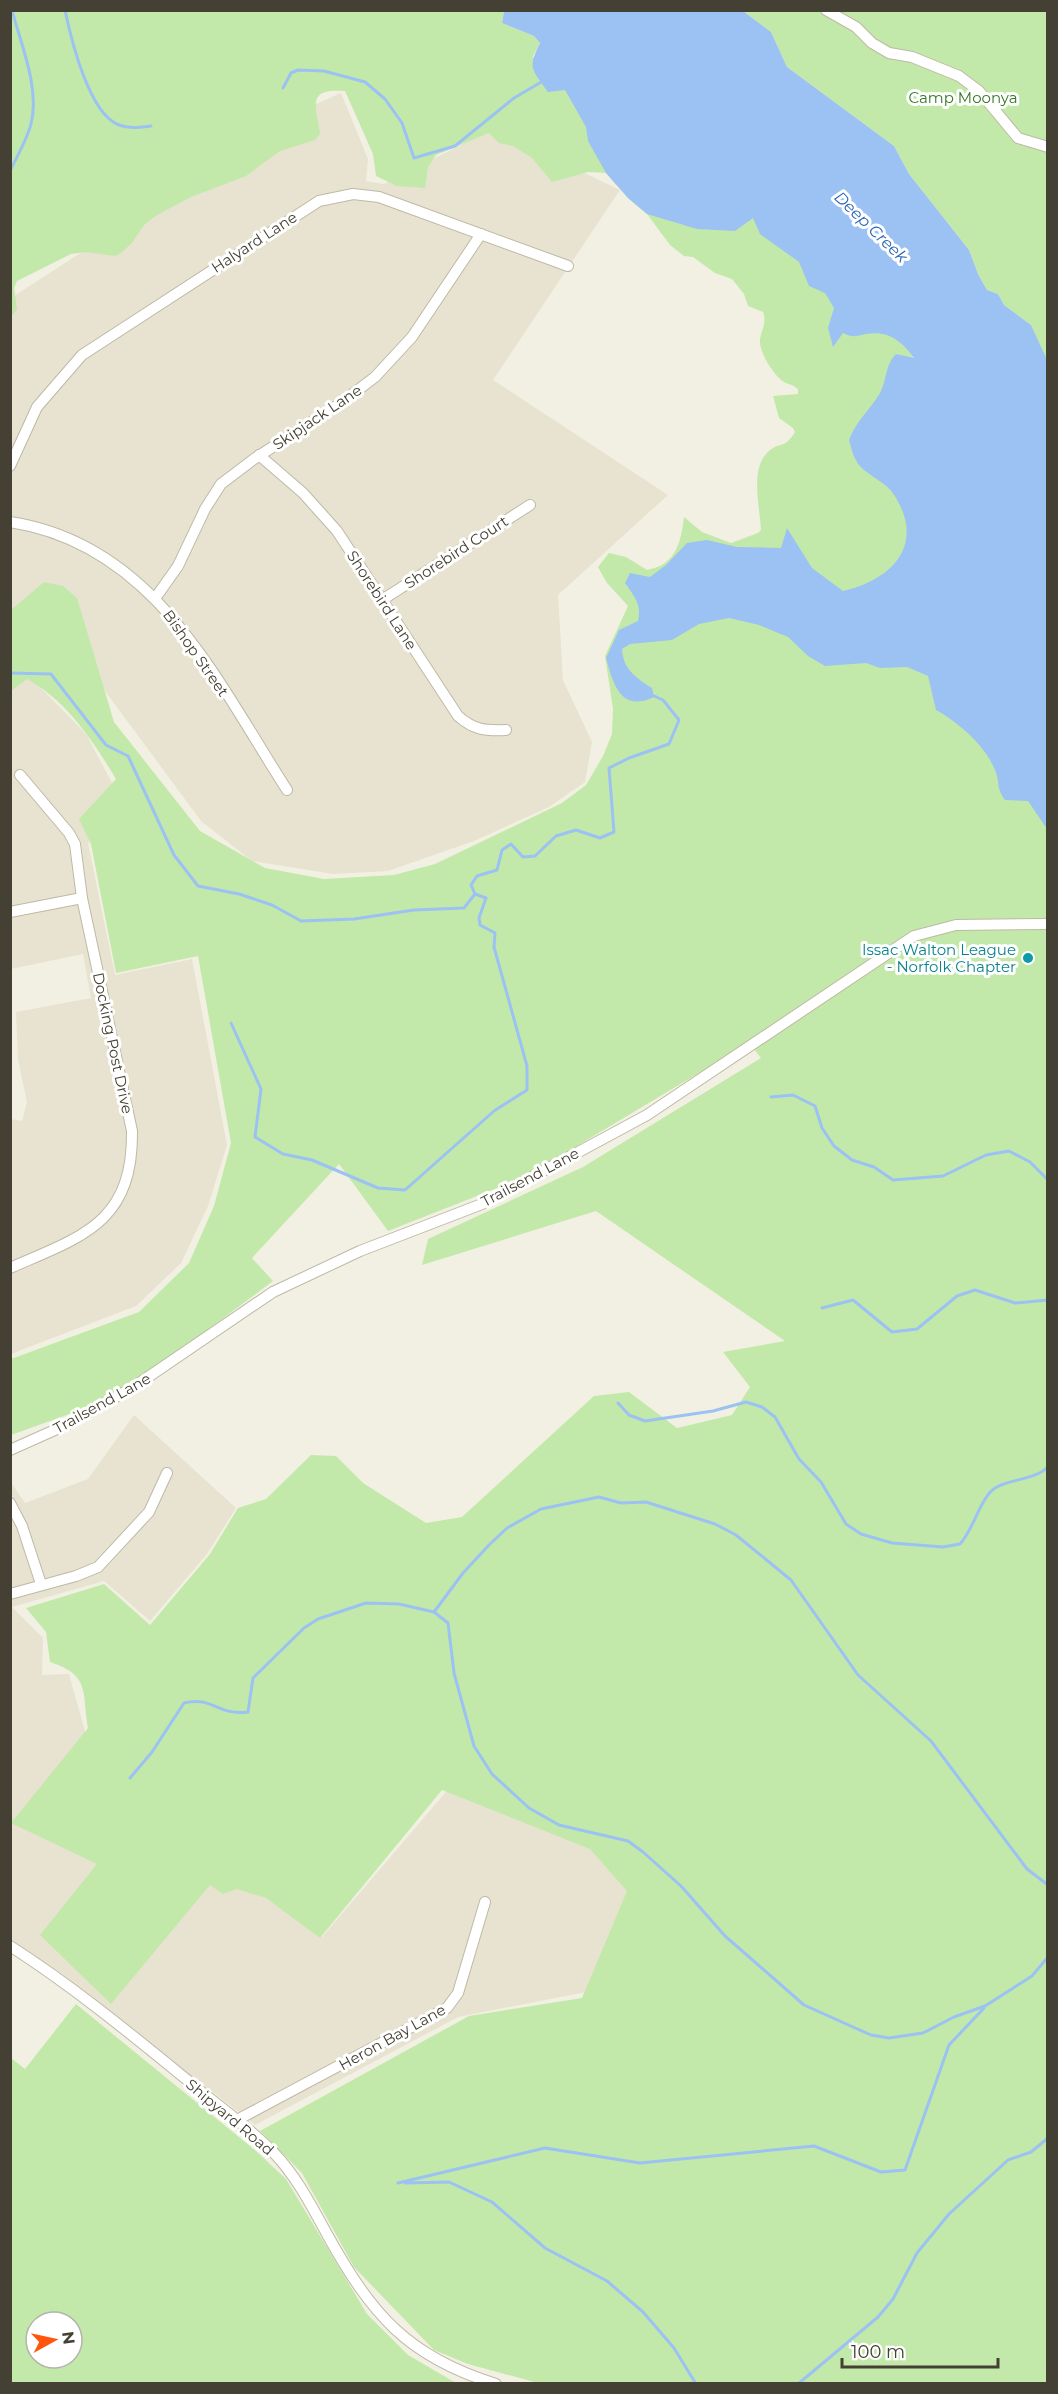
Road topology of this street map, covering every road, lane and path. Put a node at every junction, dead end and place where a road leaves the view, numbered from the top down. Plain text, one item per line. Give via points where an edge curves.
1 (826, 10) edge
2 (1047, 147) edge
3 (481, 234) junction
4 (568, 266) dead end
5 (259, 455) junction
6 (10, 466) edge
7 (530, 505) dead end
8 (10, 522) edge
9 (156, 597) junction
10 (382, 600) junction
11 (506, 730) dead end
12 (20, 775) dead end
13 (287, 790) dead end
14 (82, 898) junction
15 (10, 912) edge
16 (1047, 924) edge
17 (11, 1266) edge
18 (10, 1450) edge
19 (167, 1473) dead end
20 (10, 1503) edge
21 (41, 1584) junction
22 (10, 1594) edge
23 (485, 1902) dead end
24 (10, 1946) edge
25 (237, 2120) junction
26 (496, 2384) edge

1 - 2 street via 888,53 912,57 959,76 979,91 1018,138
3 - 4 street, Halyard Lane
3 - 5 street, Skipjack Lane via 412,337 383,370 345,400
3 - 6 street, Halyard Lane via 379,197 353,194 319,201 82,355 37,406
5 - 9 street, Skipjack Lane via 229,476 212,497 178,566
5 - 10 street, Shorebird Lane via 328,519
7 - 10 street, Shorebird Court
8 - 9 street, Bishop Street via 31,525 79,543 116,564
9 - 13 street, Bishop Street via 191,641
10 - 11 street, Shorebird Lane via 458,716 480,730
12 - 14 street, Docking Post Drive via 75,844
14 - 15 street
14 - 17 street, Docking Post Drive via 132,1131 132,1161 118,1200 102,1221 75,1239
16 - 18 street, Trailsend Lane via 956,925 914,936 647,1115 482,1204 360,1251 273,1292 132,1388 66,1425
19 - 21 street via 149,1512 98,1567
20 - 21 street
21 - 22 street
23 - 25 street, Heron Bay Lane via 458,1993 447,2008
24 - 25 street, Shipyard Road via 68,1984
25 - 26 street, Shipyard Road via 291,2173 345,2266 392,2327 424,2354

